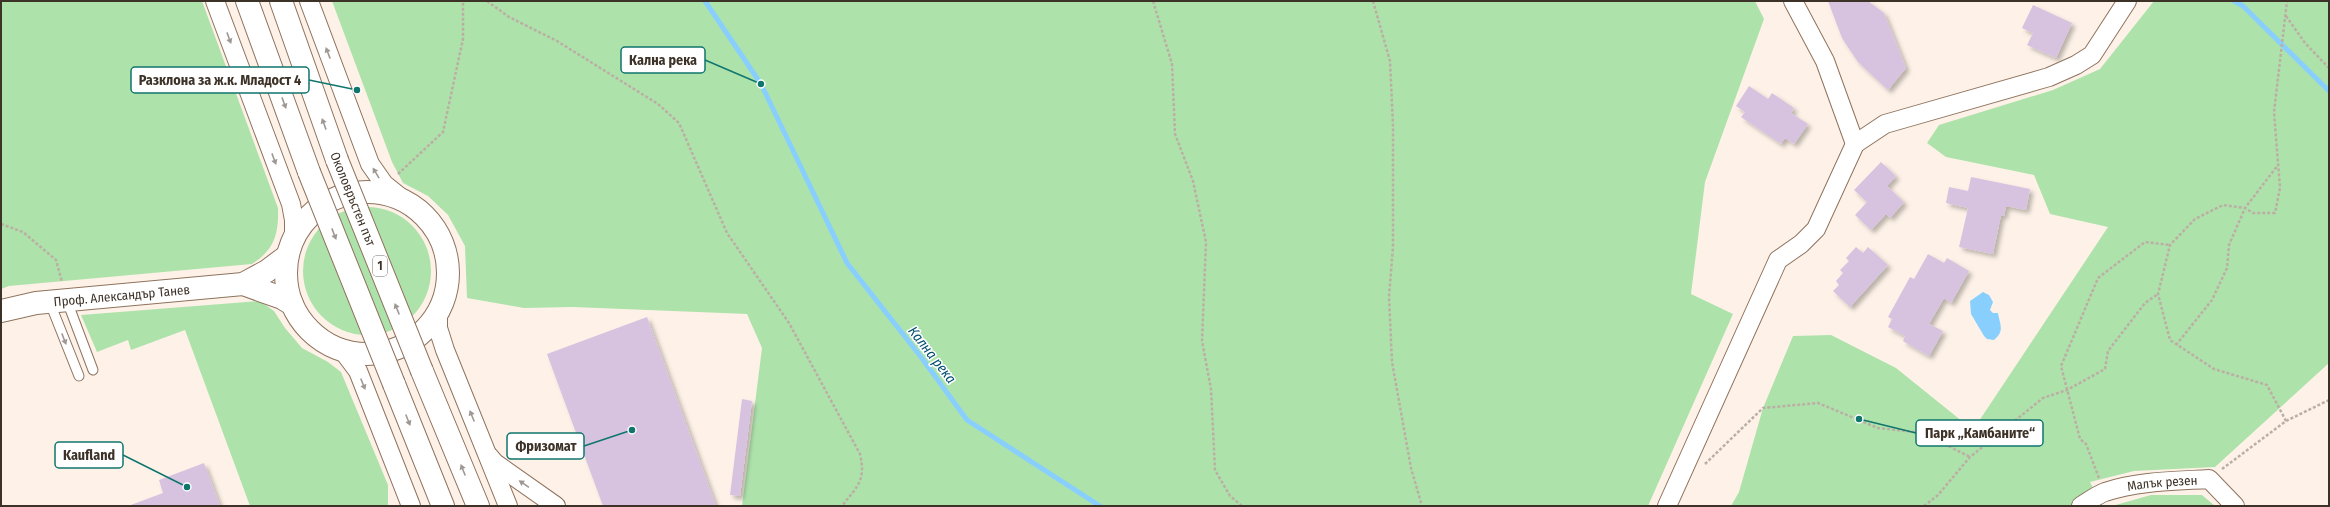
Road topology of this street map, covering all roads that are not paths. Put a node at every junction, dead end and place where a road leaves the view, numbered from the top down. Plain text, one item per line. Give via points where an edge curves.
1 (215, 1) edge
2 (247, 1) edge
3 (281, 1) edge
4 (309, 1) edge
5 (1793, 1) edge
6 (2127, 1) edge
7 (1855, 144) junction
8 (404, 200) junction
9 (291, 246) junction
10 (243, 284) junction
11 (58, 302) junction
12 (292, 304) junction
13 (1, 311) edge
14 (438, 313) junction
15 (343, 351) junction
16 (93, 370) dead end
17 (79, 376) dead end
18 (486, 452) junction
19 (406, 501) edge
20 (443, 506) edge
21 (478, 506) edge
22 (508, 506) edge
23 (556, 506) edge
24 (1667, 506) edge
25 (2081, 506) edge
26 (2235, 506) edge

1 -> 9 street via 291,204 294,220
2 -> 20 main road, bridge via 309,172
21 -> 3 main road, Околовръстен път / 1, bridge via 337,160
8 -> 4 street via 379,179 370,164
5 - 7 street via 1825,61
6 - 7 street via 2092,55 2076,65 2049,77 1885,124
7 - 24 street via 1816,229 1778,260
8 - 9 main road, Проф. Александър Танев via 386,193 368,191 338,196 317,208 304,221
8 - 14 main road, Проф. Александър Танев via 427,218 436,229 445,250 449,272 448,286
9 - 10 main road, Проф. Александър Танев via 267,271
9 - 12 main road via 287,288
10 - 11 main road, Проф. Александър Танев
10 - 12 main road, Проф. Александър Танев
11 - 13 main road, Проф. Александър Танев
11 - 16 lane
11 -> 17 lane
12 - 15 main road, Проф. Александър Танев via 307,328 324,342
14 - 15 main road, Проф. Александър Танев via 421,334 397,349 370,354
18 -> 14 street via 445,350 438,328
15 -> 19 street via 358,371
18 - 22 street
23 -> 18 street via 495,463
25 - 26 street, Малък резен via 2104,492 2161,481 2209,479

